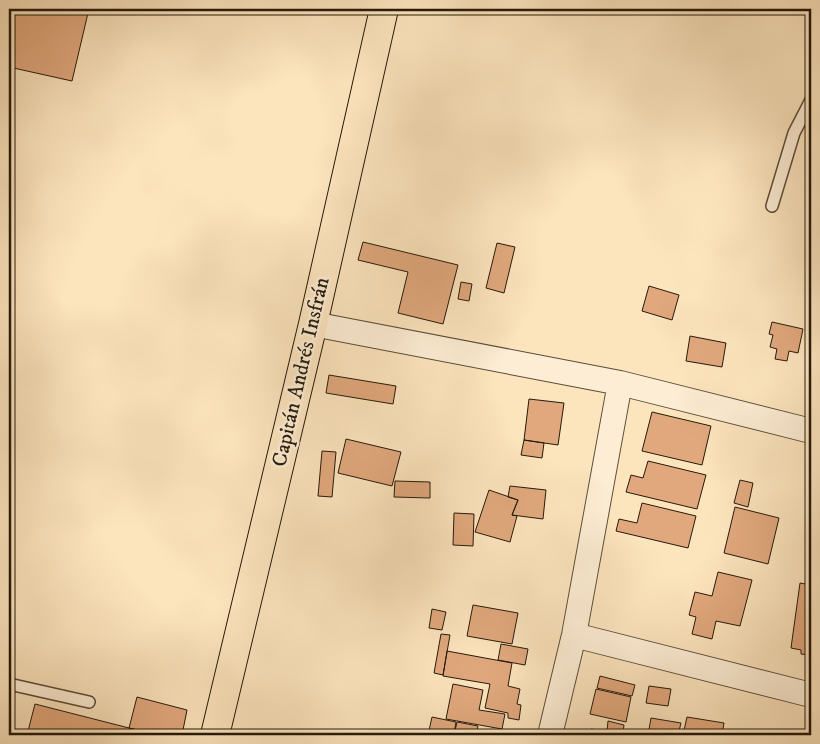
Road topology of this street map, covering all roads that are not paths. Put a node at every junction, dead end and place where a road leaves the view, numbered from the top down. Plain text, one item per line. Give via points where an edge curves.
1 (384, 9) edge
2 (811, 100) edge
3 (772, 206) dead end
4 (314, 324) junction
5 (620, 383) junction
6 (811, 431) edge
7 (574, 635) junction
8 (9, 684) edge
9 (811, 695) edge
10 (90, 702) dead end
11 (215, 735) edge
12 (550, 735) edge

1 - 4 main road, Capitán Andrés Insfrán
2 - 3 lane via 794,133
4 - 5 street
4 - 11 main road, Capitán Andrés Insfrán
5 - 6 street
5 - 7 street
7 - 9 street
7 - 12 street
8 - 10 lane

